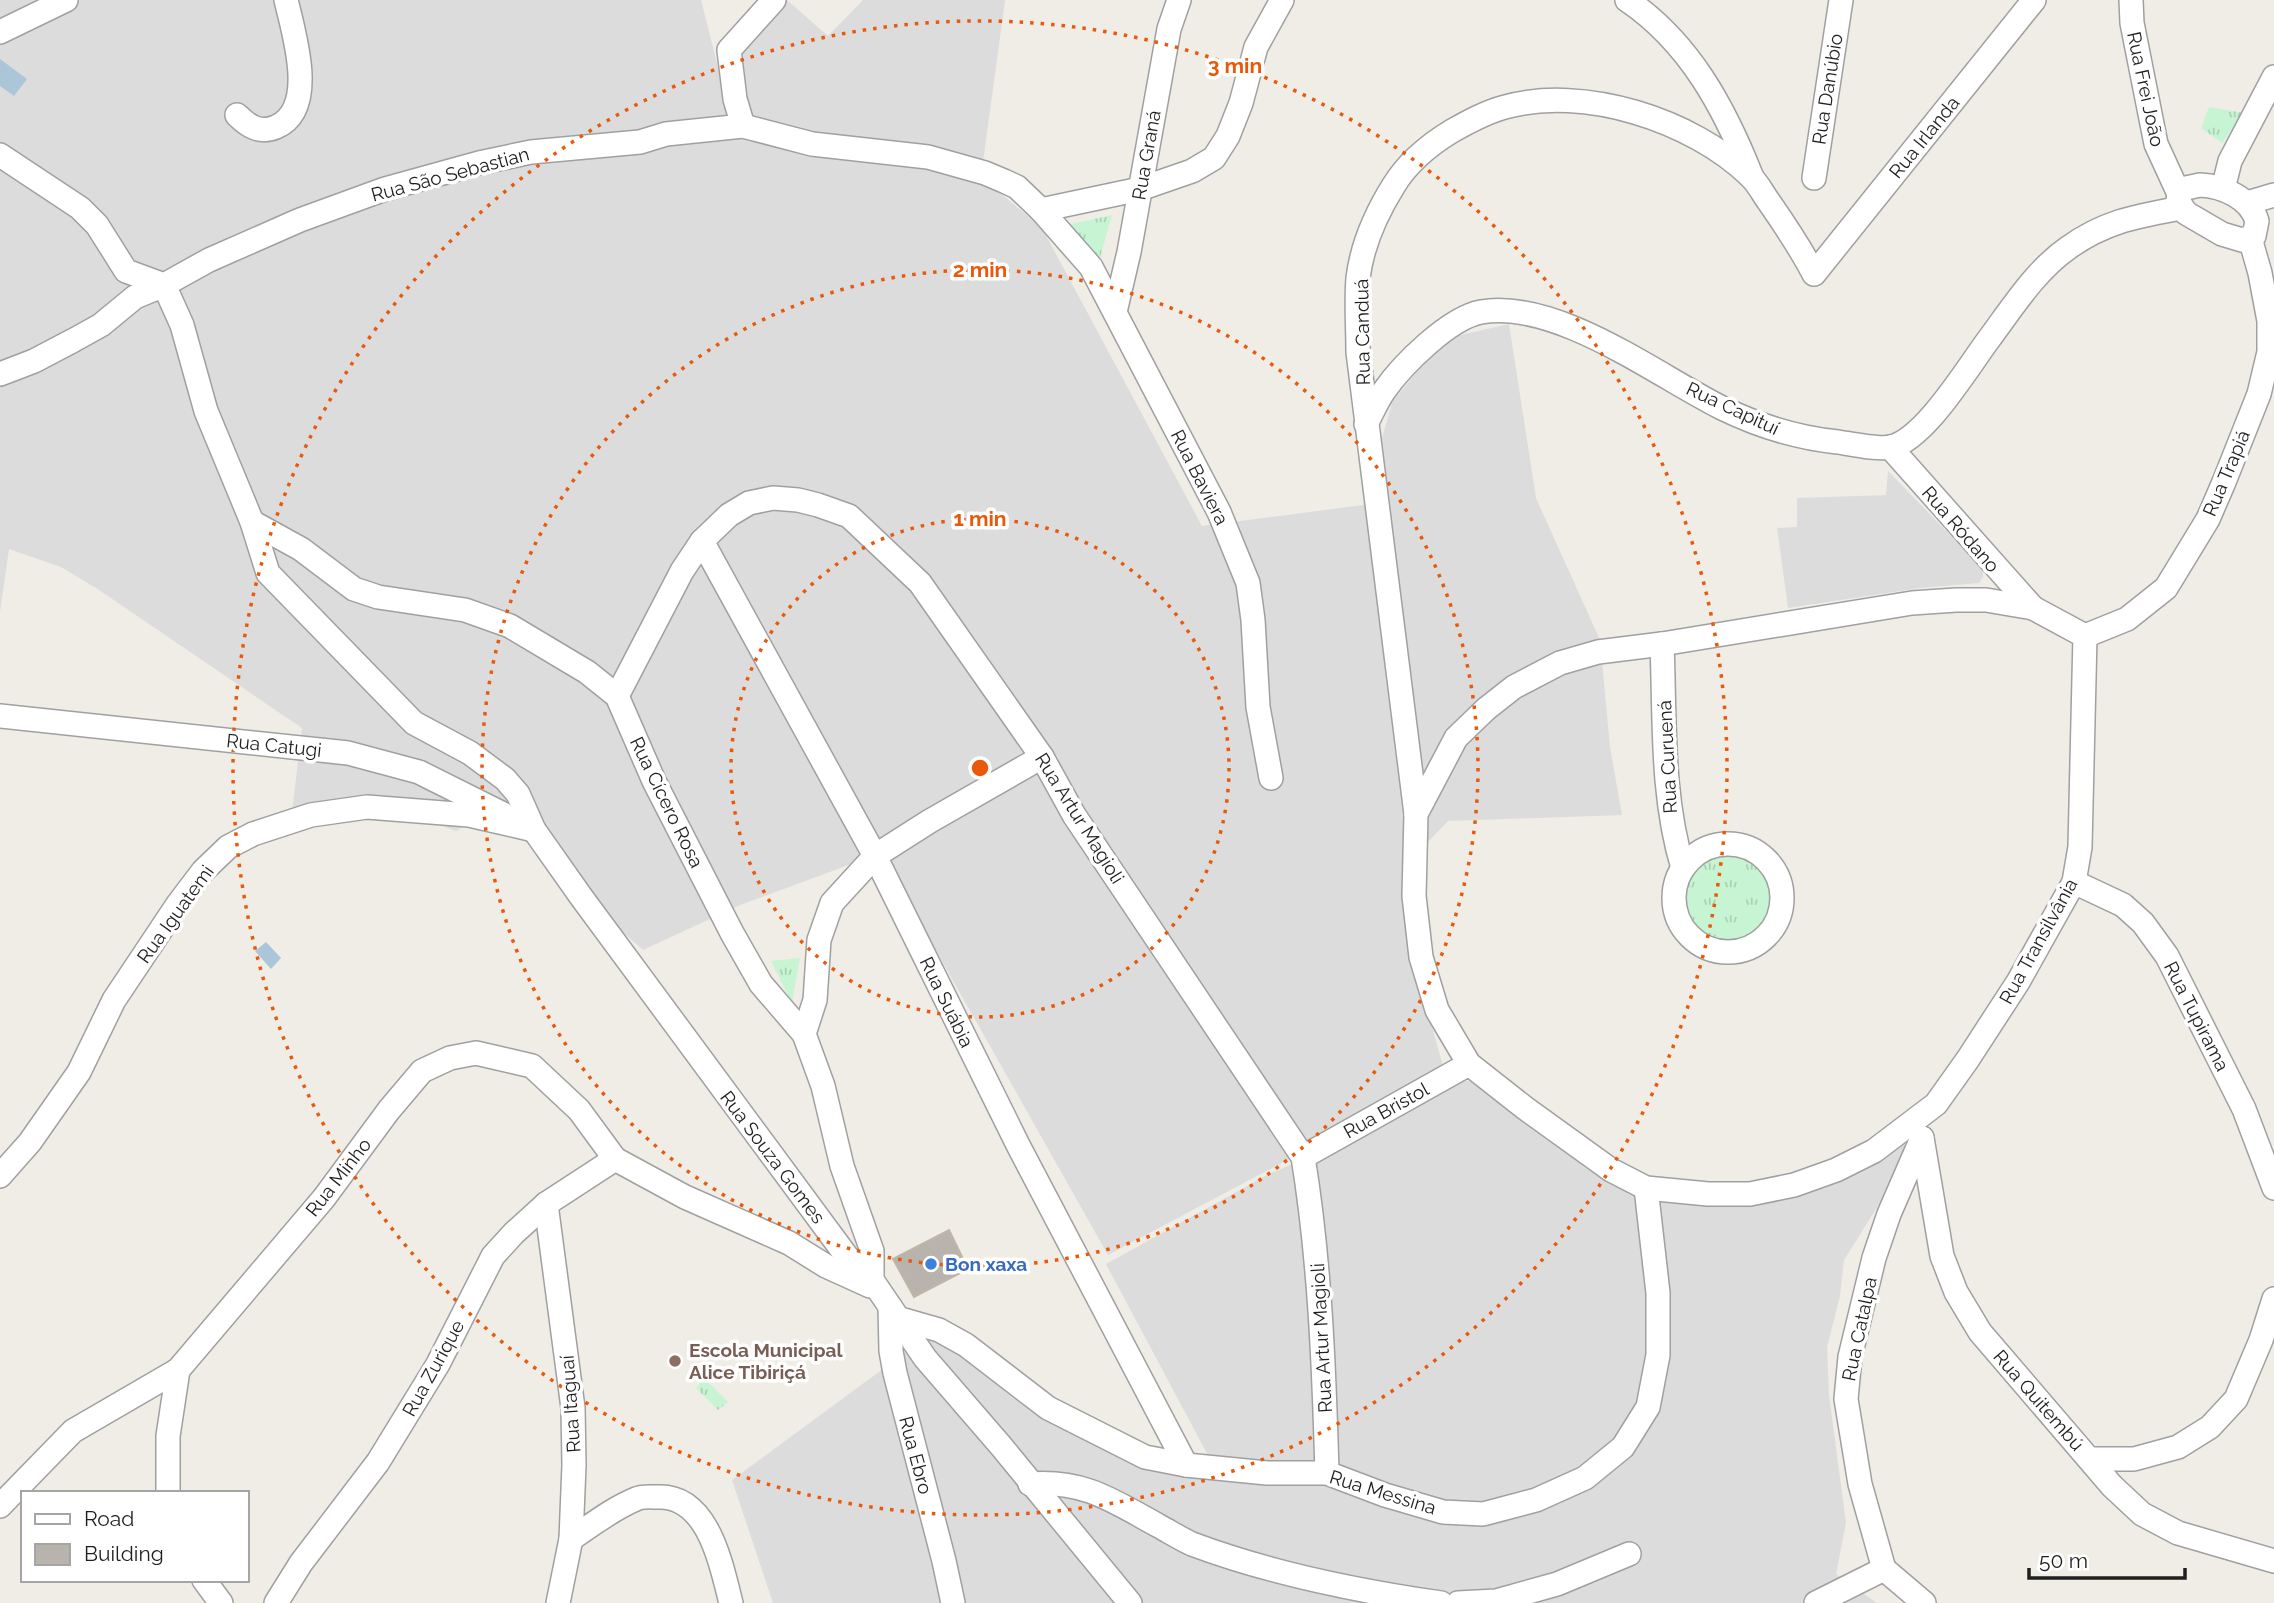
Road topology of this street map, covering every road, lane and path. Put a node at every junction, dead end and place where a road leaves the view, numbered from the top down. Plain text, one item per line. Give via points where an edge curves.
1 (66, 0) edge
2 (286, 0) edge
3 (774, 0) edge
4 (1178, 0) edge
5 (1282, 0) edge
6 (1627, 0) edge
7 (1841, 0) edge
8 (2034, 0) edge
9 (2131, 0) edge
10 (0, 32) edge
11 (2274, 77) edge
12 (237, 115) dead end
13 (743, 126) junction
14 (0, 155) edge
15 (1752, 178) junction
16 (1814, 178) dead end
17 (2217, 187) junction
18 (1140, 189) junction
19 (2179, 193) junction
20 (2273, 196) edge
21 (1041, 210) junction
22 (2257, 232) edge
23 (1809, 265) joint
24 (164, 285) junction
25 (1115, 312) junction
26 (0, 374) edge
27 (1366, 424) junction
28 (1890, 447) junction
29 (252, 522) junction
30 (702, 541) junction
31 (2033, 608) junction
32 (2085, 636) junction
33 (1662, 644) junction
34 (617, 696) junction
35 (0, 716) edge
36 (1042, 757) junction
37 (1270, 778) dead end
38 (1416, 814) junction
39 (534, 830) junction
40 (875, 856) junction
41 (1683, 868) junction
42 (2074, 882) junction
43 (804, 1034) junction
44 (1469, 1064) junction
45 (1936, 1104) junction
46 (1922, 1138) junction
47 (1303, 1157) junction
48 (614, 1159) junction
49 (0, 1176) edge
50 (1646, 1188) junction
51 (2274, 1188) edge
52 (546, 1204) junction
53 (885, 1299) junction
54 (2274, 1299) edge
55 (178, 1370) junction
56 (2090, 1459) junction
57 (1186, 1465) junction
58 (1327, 1473) junction
59 (1030, 1484) junction
60 (168, 1491) edge
61 (0, 1506) edge
62 (571, 1539) junction
63 (1629, 1554) dead end
64 (2274, 1561) edge
65 (1884, 1569) junction
66 (205, 1582) edge
67 (221, 1603) edge
68 (276, 1603) edge
69 (558, 1603) edge
70 (731, 1603) edge
71 (953, 1603) edge
72 (1130, 1603) edge
73 (1441, 1603) edge
74 (1458, 1603) edge
75 (1816, 1603) edge
76 (1924, 1603) edge

1 - 10 street
2 - 12 street via 297,45 297,104 291,118 270,130 248,126
3 - 13 street via 729,50
4 - 18 street, Rua Graná
5 - 18 street via 1256,47 1233,125 1214,158
6 - 15 street via 1686,54 1734,132
7 - 16 street, Rua Danúbio
8 - 23 street, Rua Irlanda
9 - 19 street, Rua Frei João via 2156,144
11 - 17 street
13 - 21 street, Rua Baviera via 812,144 928,157 985,173 1017,187
13 - 24 street, Rua São Sebastian via 531,152 479,163 385,189 300,220
14 - 24 street via 80,208 97,225 126,271
15 - 23 street, Rua Canduá
15 - 27 street, Rua Canduá via 1720,151 1657,119 1574,101 1505,107 1440,138 1412,161 1395,183 1367,242 1358,309
17 - 19 street via 2200,185
17 - 22 street
18 - 21 street
18 - 25 street, Rua Graná
19 - 22 street via 2191,217 2222,234
19 - 28 street via 2148,214 2095,230 2066,249 2026,291 1931,416 1913,436
20 - 22 street
21 - 25 street, Rua Baviera via 1091,267
22 - 32 street, Rua Trapiá via 2269,352 2259,394 2208,519 2166,588 2127,619
24 - 26 street, Rua São Sebastian via 135,296 82,336
24 - 29 street, Rua Souza Gomes via 182,326 206,411
25 - 37 street, Rua Baviera via 1219,512 1248,583 1258,707
27 - 28 street, Rua Capituí via 1384,391 1439,334 1478,312 1502,310 1541,316 1575,330 1758,424 1795,436
27 - 38 street, Rua Canduá
28 - 31 street, Rua Ródano
29 - 34 street, Rua Cícero Rosa via 301,549 354,589 377,597 465,610 510,626 587,671
29 - 39 street, Rua Souza Gomes via 268,573 414,723 470,753 505,779 518,794
30 - 34 street, Rua Artur Magioli via 682,570
30 - 36 street, Rua Artur Magioli via 729,515 749,503 773,498 849,516 920,583
30 - 40 street, Rua Suábia
31 - 32 street, Rua Transilvânia
31 - 33 street, Rua Transilvânia via 1986,600 1912,603
32 - 42 street, Rua Transilvânia via 2080,847
33 - 38 street, Rua Transilvânia via 1598,652 1560,663 1514,687 1456,738
33 - 41 street, Rua Curuená via 1668,799
34 - 43 street, Rua Cícero Rosa via 654,781 732,933 761,984
35 - 39 street, Rua Catugi via 348,753 419,772
36 - 40 street
36 - 47 street, Rua Artur Magioli via 1074,815
38 - 44 street, Rua Transilvânia via 1414,896 1421,957 1437,1010
39 - 49 street, Rua Iguatemi via 469,815 368,807 311,815 229,847 178,904 114,1000 79,1072
39 - 53 street, Rua Souza Gomes via 692,1050 848,1258
40 - 43 street via 826,915 819,940 815,1000
40 - 57 street, Rua Suábia via 1018,1145
41 - 41 street via 1675,886 1674,905 1679,923 1691,939 1707,949 1735,953 1761,943 1774,929 1782,911 1783,892 1766,859 1750,848 1732,843 1713,846 1696,854
42 - 45 street, Rua Transilvânia via 2018,982
42 - 51 street, Rua Tupirama via 2123,905 2143,923 2166,956 2244,1109
43 - 53 street, Rua Cícero Rosa
44 - 47 street, Rua Bristol
44 - 50 street, Rua Transilvânia via 1611,1170
45 - 46 street, Rua Catalpa
45 - 50 street, Rua Transilvânia via 1874,1151 1794,1185 1751,1194
46 - 56 street, Rua Quitembú via 1941,1256 1956,1292 1980,1332
46 - 65 street, Rua Catalpa via 1874,1258 1850,1357 1846,1399 1860,1483
47 - 58 street, Rua Artur Magioli via 1313,1219
48 - 52 street, Rua Zurique
48 - 53 street via 789,1244
48 - 55 street, Rua Minho via 579,1110 532,1066 476,1053 422,1071 324,1198
50 - 58 street, Rua Messina via 1658,1293 1658,1355 1648,1407 1623,1447 1585,1478 1536,1500 1483,1514 1443,1512
52 - 62 street, Rua Itaguaí via 573,1408
52 - 68 street, Rua Zurique via 493,1256 439,1364 378,1462
53 - 57 street, Rua Messina via 966,1345 1048,1408 1145,1457
53 - 59 street, Rua Souza Gomes via 925,1358
53 - 71 street, Rua Ebro via 895,1373
54 - 56 street via 2236,1399 2210,1427 2178,1447 2134,1460
55 - 60 street via 168,1436
55 - 61 street via 73,1431
56 - 64 street, Rua Quitembú via 2126,1500 2160,1525
57 - 58 street, Rua Messina via 1267,1474
59 - 72 street, Rua Souza Gomes
59 - 73 street via 1077,1486 1190,1543 1261,1566 1368,1593
62 - 69 street, Rua Itaguaí
62 - 70 street via 639,1498 668,1496 686,1502 707,1529
63 - 74 street via 1557,1584 1496,1601
65 - 75 street
65 - 76 street
66 - 67 street

